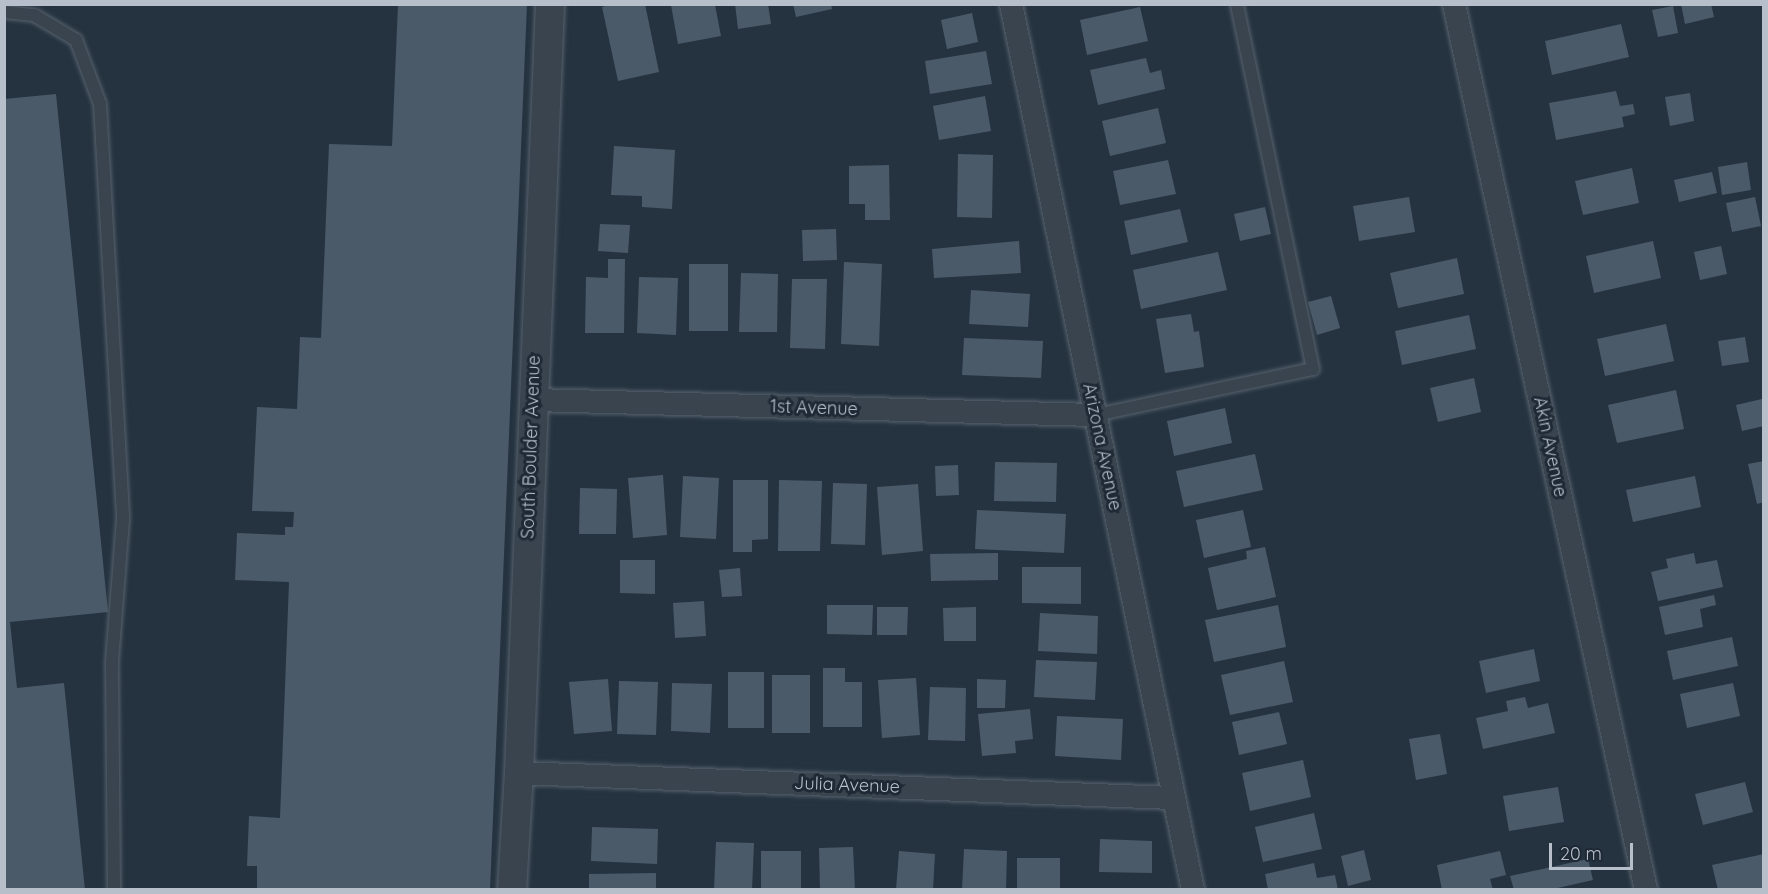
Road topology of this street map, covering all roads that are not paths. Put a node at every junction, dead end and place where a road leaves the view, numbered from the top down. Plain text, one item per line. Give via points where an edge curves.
1 (550, 4) edge
2 (1011, 4) edge
3 (1237, 4) edge
4 (1454, 4) edge
5 (4, 12) edge
6 (533, 400) junction
7 (1096, 416) junction
8 (519, 773) junction
9 (1174, 798) junction
10 (114, 890) edge
11 (512, 890) edge
12 (1193, 890) edge
13 (1646, 890) edge

1 - 6 street, South Boulder Avenue
2 - 7 street, Arizona Avenue
3 - 7 lane via 1313,369
4 - 13 street, Akin Avenue
5 - 10 lane via 34,15 76,40 100,104 123,519 112,663
6 - 7 street, 1st Avenue
6 - 8 street, South Boulder Avenue
7 - 9 street, Arizona Avenue
8 - 9 street, Julia Avenue
8 - 11 street, South Boulder Avenue
9 - 12 street, Arizona Avenue

